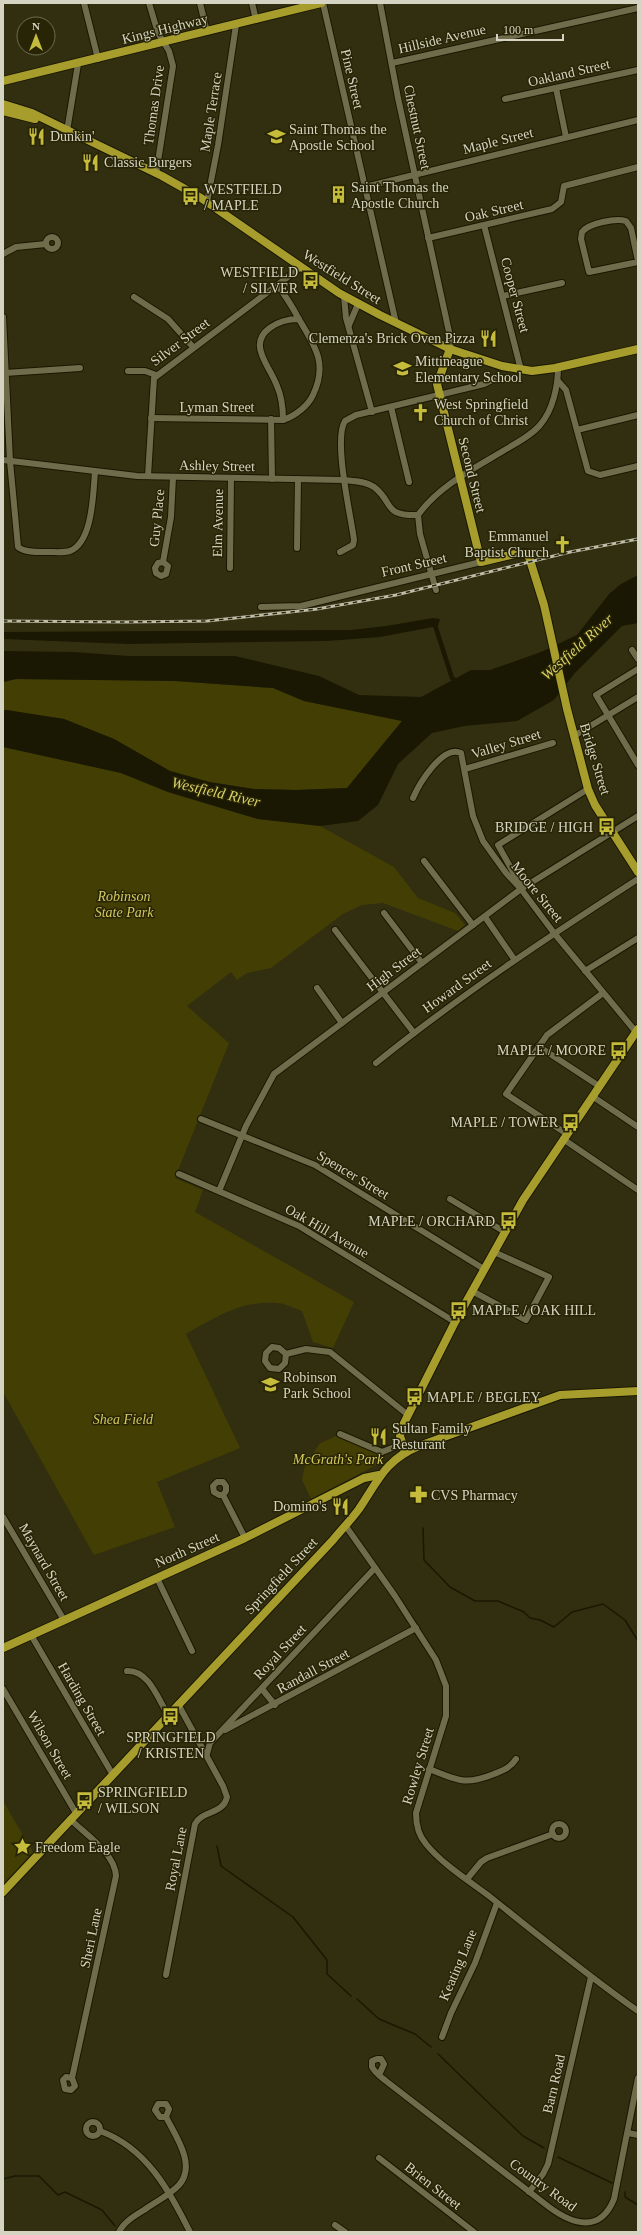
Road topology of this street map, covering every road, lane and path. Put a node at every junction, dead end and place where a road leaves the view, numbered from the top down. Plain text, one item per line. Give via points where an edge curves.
1 (84, 3) edge
2 (149, 3) edge
3 (200, 3) edge
4 (252, 3) edge
5 (322, 3) edge
6 (380, 3) edge
7 (304, 5) edge
8 (638, 8) edge
9 (256, 20) junction
10 (236, 25) junction
11 (207, 32) junction
12 (163, 43) junction
13 (98, 59) junction
14 (392, 63) junction
15 (78, 64) junction
16 (638, 70) edge
17 (3, 82) edge
18 (556, 88) junction
19 (505, 99) dead end
20 (3, 105) edge
21 (638, 120) edge
22 (67, 131) junction
23 (566, 138) junction
24 (638, 167) edge
25 (156, 174) junction
26 (415, 174) junction
27 (365, 187) junction
28 (207, 202) junction
29 (484, 225) junction
30 (428, 238) junction
31 (46, 244) dead end
32 (3, 254) edge
33 (638, 261) edge
34 (301, 267) junction
35 (562, 283) dead end
36 (277, 285) junction
37 (344, 296) junction
38 (503, 296) junction
39 (134, 297) dead end
40 (358, 304) junction
41 (3, 317) edge
42 (299, 318) junction
43 (396, 323) junction
44 (349, 325) junction
45 (193, 347) junction
46 (450, 349) junction
47 (638, 349) edge
48 (558, 367) junction
49 (80, 368) dead end
50 (522, 370) junction
51 (128, 371) dead end
52 (5, 373) junction
53 (156, 375) junction
54 (494, 379) dead end
55 (558, 381) junction
56 (439, 395) junction
57 (391, 407) junction
58 (372, 412) junction
59 (638, 415) edge
60 (151, 418) junction
61 (271, 419) junction
62 (283, 420) junction
63 (576, 430) junction
64 (3, 460) edge
65 (10, 461) junction
66 (638, 466) edge
67 (95, 472) junction
68 (148, 476) junction
69 (459, 476) junction
70 (173, 477) junction
71 (231, 478) junction
72 (272, 478) junction
73 (298, 479) junction
74 (344, 480) junction
75 (409, 482) dead end
76 (418, 515) junction
77 (297, 548) dead end
78 (340, 552) dead end
79 (163, 562) dead end
80 (481, 562) junction
81 (230, 568) dead end
82 (431, 575) junction
83 (436, 590) dead end
84 (261, 607) dead end
85 (632, 650) dead end
86 (638, 659) edge
87 (557, 667) joint
88 (638, 669) edge
89 (638, 697) edge
90 (608, 716) junction
91 (574, 736) junction
92 (553, 743) dead end
93 (456, 752) joint
94 (638, 765) edge
95 (465, 769) junction
96 (588, 789) junction
97 (414, 798) dead end
98 (638, 816) edge
99 (613, 832) junction
100 (424, 861) dead end
101 (638, 872) edge
102 (638, 879) edge
103 (522, 889) junction
104 (384, 913) dead end
105 (484, 917) junction
106 (473, 925) junction
107 (335, 930) dead end
108 (554, 933) junction
109 (638, 938) edge
110 (514, 959) junction
111 (422, 963) junction
112 (585, 971) junction
113 (317, 988) dead end
114 (383, 992) junction
115 (603, 993) junction
116 (342, 1023) junction
117 (637, 1031) edge
118 (414, 1033) junction
119 (538, 1046) junction
120 (376, 1063) dead end
121 (599, 1086) junction
122 (592, 1096) junction
123 (200, 1119) dead end
124 (638, 1127) edge
125 (242, 1135) junction
126 (565, 1136) junction
127 (179, 1174) dead end
128 (638, 1190) edge
129 (220, 1191) junction
130 (450, 1199) dead end
131 (505, 1232) junction
132 (494, 1252) junction
133 (484, 1269) junction
134 (472, 1291) junction
135 (455, 1322) junction
136 (286, 1354) dead end
137 (638, 1391) edge
138 (408, 1415) junction
139 (340, 1434) dead end
140 (402, 1444) junction
141 (405, 1452) junction
142 (379, 1475) junction
143 (223, 1494) dead end
144 (3, 1517) edge
145 (5, 1525) edge
146 (345, 1525) junction
147 (245, 1538) junction
148 (375, 1568) junction
149 (157, 1578) junction
150 (64, 1620) junction
151 (416, 1628) junction
152 (31, 1635) junction
153 (3, 1648) edge
154 (192, 1651) dead end
155 (127, 1671) dead end
156 (3, 1689) edge
157 (262, 1689) junction
158 (178, 1704) junction
159 (275, 1705) junction
160 (168, 1715) junction
161 (220, 1733) junction
162 (207, 1756) junction
163 (516, 1759) dead end
164 (429, 1769) junction
165 (113, 1775) junction
166 (73, 1816) junction
167 (553, 1834) dead end
168 (467, 1879) junction
169 (4, 1890) edge
170 (497, 1902) junction
171 (166, 1975) dead end
172 (591, 1977) junction
173 (638, 2012) edge
174 (442, 2037) dead end
175 (379, 2075) dead end
176 (72, 2078) dead end
177 (638, 2078) edge
178 (166, 2117) dead end
179 (100, 2131) dead end
180 (628, 2133) junction
181 (638, 2135) edge
182 (378, 2158) dead end
183 (170, 2192) junction
184 (529, 2192) junction
185 (335, 2225) dead end
186 (118, 2232) edge
187 (190, 2232) edge
188 (345, 2232) edge
189 (474, 2232) edge

1 - 13 street
2 - 12 street, Thomas Drive
3 - 11 street
4 - 9 street
5 - 7 main road, Kings Highway
5 - 27 street, Pine Street
6 - 14 street, Chestnut Street
7 - 9 main road, Kings Highway
8 - 14 street, Hillside Avenue
9 - 10 main road, Kings Highway
10 - 11 main road, Kings Highway
10 - 28 street, Maple Terrace
11 - 12 main road, Kings Highway
12 - 13 main road, Kings Highway
12 - 25 street, Thomas Drive via 169,51 173,73
13 - 15 main road, Kings Highway
14 - 26 street, Chestnut Street
15 - 17 main road, Kings Highway
15 - 22 street
16 - 18 street, Oakland Street
18 - 19 street, Oakland Street
18 - 23 street
20 - 22 main road, Westfield Street via 32,113
21 - 23 street, Maple Street
22 - 25 main road, Westfield Street
23 - 26 street, Maple Street
24 - 29 street, Oak Street via 564,185 561,202 552,210
25 - 28 main road, Westfield Street
26 - 27 street, Maple Street
26 - 30 street, Chestnut Street
27 - 43 street, Pine Street
28 - 34 main road, Westfield Street
29 - 30 street, Oak Street
29 - 38 street, Cooper Street
30 - 46 street, Chestnut Street via 451,341
31 - 32 street via 16,247
33 - 33 street via 589,272 581,239 582,232 587,228 611,222 623,220 629,223
34 - 36 street, Silver Street
34 - 37 main road, Westfield Street
35 - 38 street
36 - 42 street
36 - 45 street, Silver Street
37 - 40 main road, Westfield Street
37 - 44 street
38 - 50 street, Cooper Street
39 - 45 street via 168,319
40 - 43 main road, Westfield Street
40 - 44 street
41 - 52 street
42 - 62 street via 318,352 319,378 310,400 298,412
42 - 62 street via 272,326 263,334 260,345 261,354 278,388
43 - 46 main road, Westfield Street
44 - 58 street
45 - 53 street, Silver Street
46 - 50 main road, Westfield Street via 490,363
46 - 56 main road, Second Street via 438,381
47 - 48 main road, Westfield Street
48 - 50 main road, Westfield Street via 537,371
48 - 55 street
49 - 52 street
51 - 53 street via 145,371
52 - 65 street
53 - 60 street, Silver Street via 153,382
54 - 56 street via 484,384
55 - 63 street via 566,390
55 - 69 street via 548,411 538,427 521,440
56 - 57 street
56 - 69 main road, Second Street
57 - 58 street
57 - 75 street
58 - 74 street via 348,419 342,428
59 - 63 street
60 - 61 street, Lyman Street
60 - 68 street, Silver Street
61 - 62 street, Lyman Street
61 - 72 street
63 - 66 street via 590,473 600,475
64 - 65 street, Ashley Street
65 - 67 street, Ashley Street
65 - 67 street via 19,549 66,552 79,544 88,526
67 - 68 street, Ashley Street
68 - 70 street, Ashley Street
69 - 76 street
69 - 80 main road, Second Street
70 - 71 street, Ashley Street
70 - 79 street, Guy Place via 171,517
71 - 72 street, Ashley Street
71 - 81 street, Elm Avenue
72 - 73 street, Ashley Street
73 - 74 street, Ashley Street
73 - 77 street
74 - 76 street, Ashley Street via 364,482 374,487 393,512
74 - 78 street via 354,540 353,545
76 - 82 street
80 - 82 street, Front Street
80 - 87 main road, Front Street via 518,553 528,555 541,592
82 - 83 street
82 - 84 street, Front Street via 301,606
85 - 86 street
87 - 91 main road, Bridge Street
88 - 90 street via 596,695
89 - 90 street
90 - 91 street
90 - 94 street
91 - 96 main road, Bridge Street
92 - 95 street, Valley Street
93 - 95 street, Moore Street via 462,755
93 - 97 street, Valley Street via 447,755 436,764 421,782
95 - 103 street, Moore Street via 479,835 506,873
96 - 99 main road, Bridge Street
96 - 103 street via 498,845
98 - 99 street, High Street
99 - 101 main road, Bridge Street
99 - 103 street, High Street
100 - 106 street
102 - 108 street, Howard Street
103 - 105 street, High Street
103 - 108 street, Moore Street
104 - 111 street
105 - 106 street, High Street
105 - 110 street
106 - 111 street, High Street
107 - 114 street
108 - 110 street, Howard Street
108 - 112 street, Moore Street
109 - 112 street
110 - 118 street, Howard Street
111 - 114 street, High Street
112 - 115 street, Moore Street
113 - 116 street
114 - 116 street, High Street
114 - 118 street
115 - 117 street, Moore Street
115 - 119 street via 556,1027
116 - 125 street, High Street via 274,1074
117 - 121 main road
118 - 120 street, Howard Street
119 - 121 street
119 - 126 street via 506,1094
121 - 122 main road
122 - 124 street
122 - 126 main road
123 - 125 street, Spencer Street
125 - 129 street, High Street
125 - 133 street, Spencer Street via 325,1171
126 - 128 street
126 - 131 main road via 526,1194
127 - 129 street, Oak Hill Avenue
129 - 135 street, Oak Hill Avenue via 299,1226
130 - 131 street
131 - 132 main road
132 - 133 main road
132 - 134 street via 549,1277 526,1320
133 - 134 main road
134 - 135 main road
135 - 138 main road
136 - 138 street via 306,1349 330,1352
137 - 141 main road, Springfield Street via 560,1395
138 - 140 main road via 401,1429
139 - 140 street via 382,1452
140 - 141 main road
141 - 142 main road, Springfield Street
142 - 146 main road, Springfield Street via 359,1509
142 - 147 main road, North Street via 364,1478
143 - 147 street
144 - 145 street, Maynard Street
145 - 150 street, Maynard Street
146 - 148 street, Rowley Street
146 - 158 main road, Springfield Street
147 - 149 main road, North Street
148 - 151 street, Rowley Street
148 - 157 street, Royal Street
149 - 150 main road, North Street
149 - 154 street
150 - 152 main road, North Street
151 - 159 street, Randall Street
151 - 164 street, Rowley Street via 439,1666 446,1690 446,1716
152 - 153 main road, North Street
152 - 165 street, Harding Street
155 - 160 street via 144,1676
156 - 166 street, Wilson Street
157 - 159 street
157 - 161 street, Royal Street
158 - 160 main road, Springfield Street
158 - 162 street, Royal Lane
159 - 161 street, Randall Street
160 - 165 main road, Springfield Street
161 - 162 street, Royal Street via 208,1746
162 - 171 street, Royal Lane via 226,1790 227,1799 220,1809 202,1817 195,1824
163 - 164 street via 510,1768 470,1782 462,1782
164 - 168 street, Rowley Street via 417,1809 419,1831 429,1848
165 - 166 main road, Springfield Street
166 - 169 main road, Springfield Street
166 - 176 street, Sheri Lane via 108,1856 116,1872 116,1880
167 - 168 street via 487,1858
168 - 170 street, Rowley Street
170 - 172 street, Rowley Street
170 - 174 street, Keating Lane via 475,1963
172 - 173 street, Rowley Street
172 - 184 street, Barn Road via 548,2164
175 - 184 street, Country Road
177 - 180 street, Country Road
178 - 183 street via 186,2164 182,2182
179 - 183 street via 117,2139 142,2158
180 - 181 street
180 - 184 street, Country Road via 615,2196 609,2209 597,2219 581,2223 570,2221
182 - 189 street, Brien Street
183 - 186 street via 130,2219
183 - 187 street
185 - 188 street

